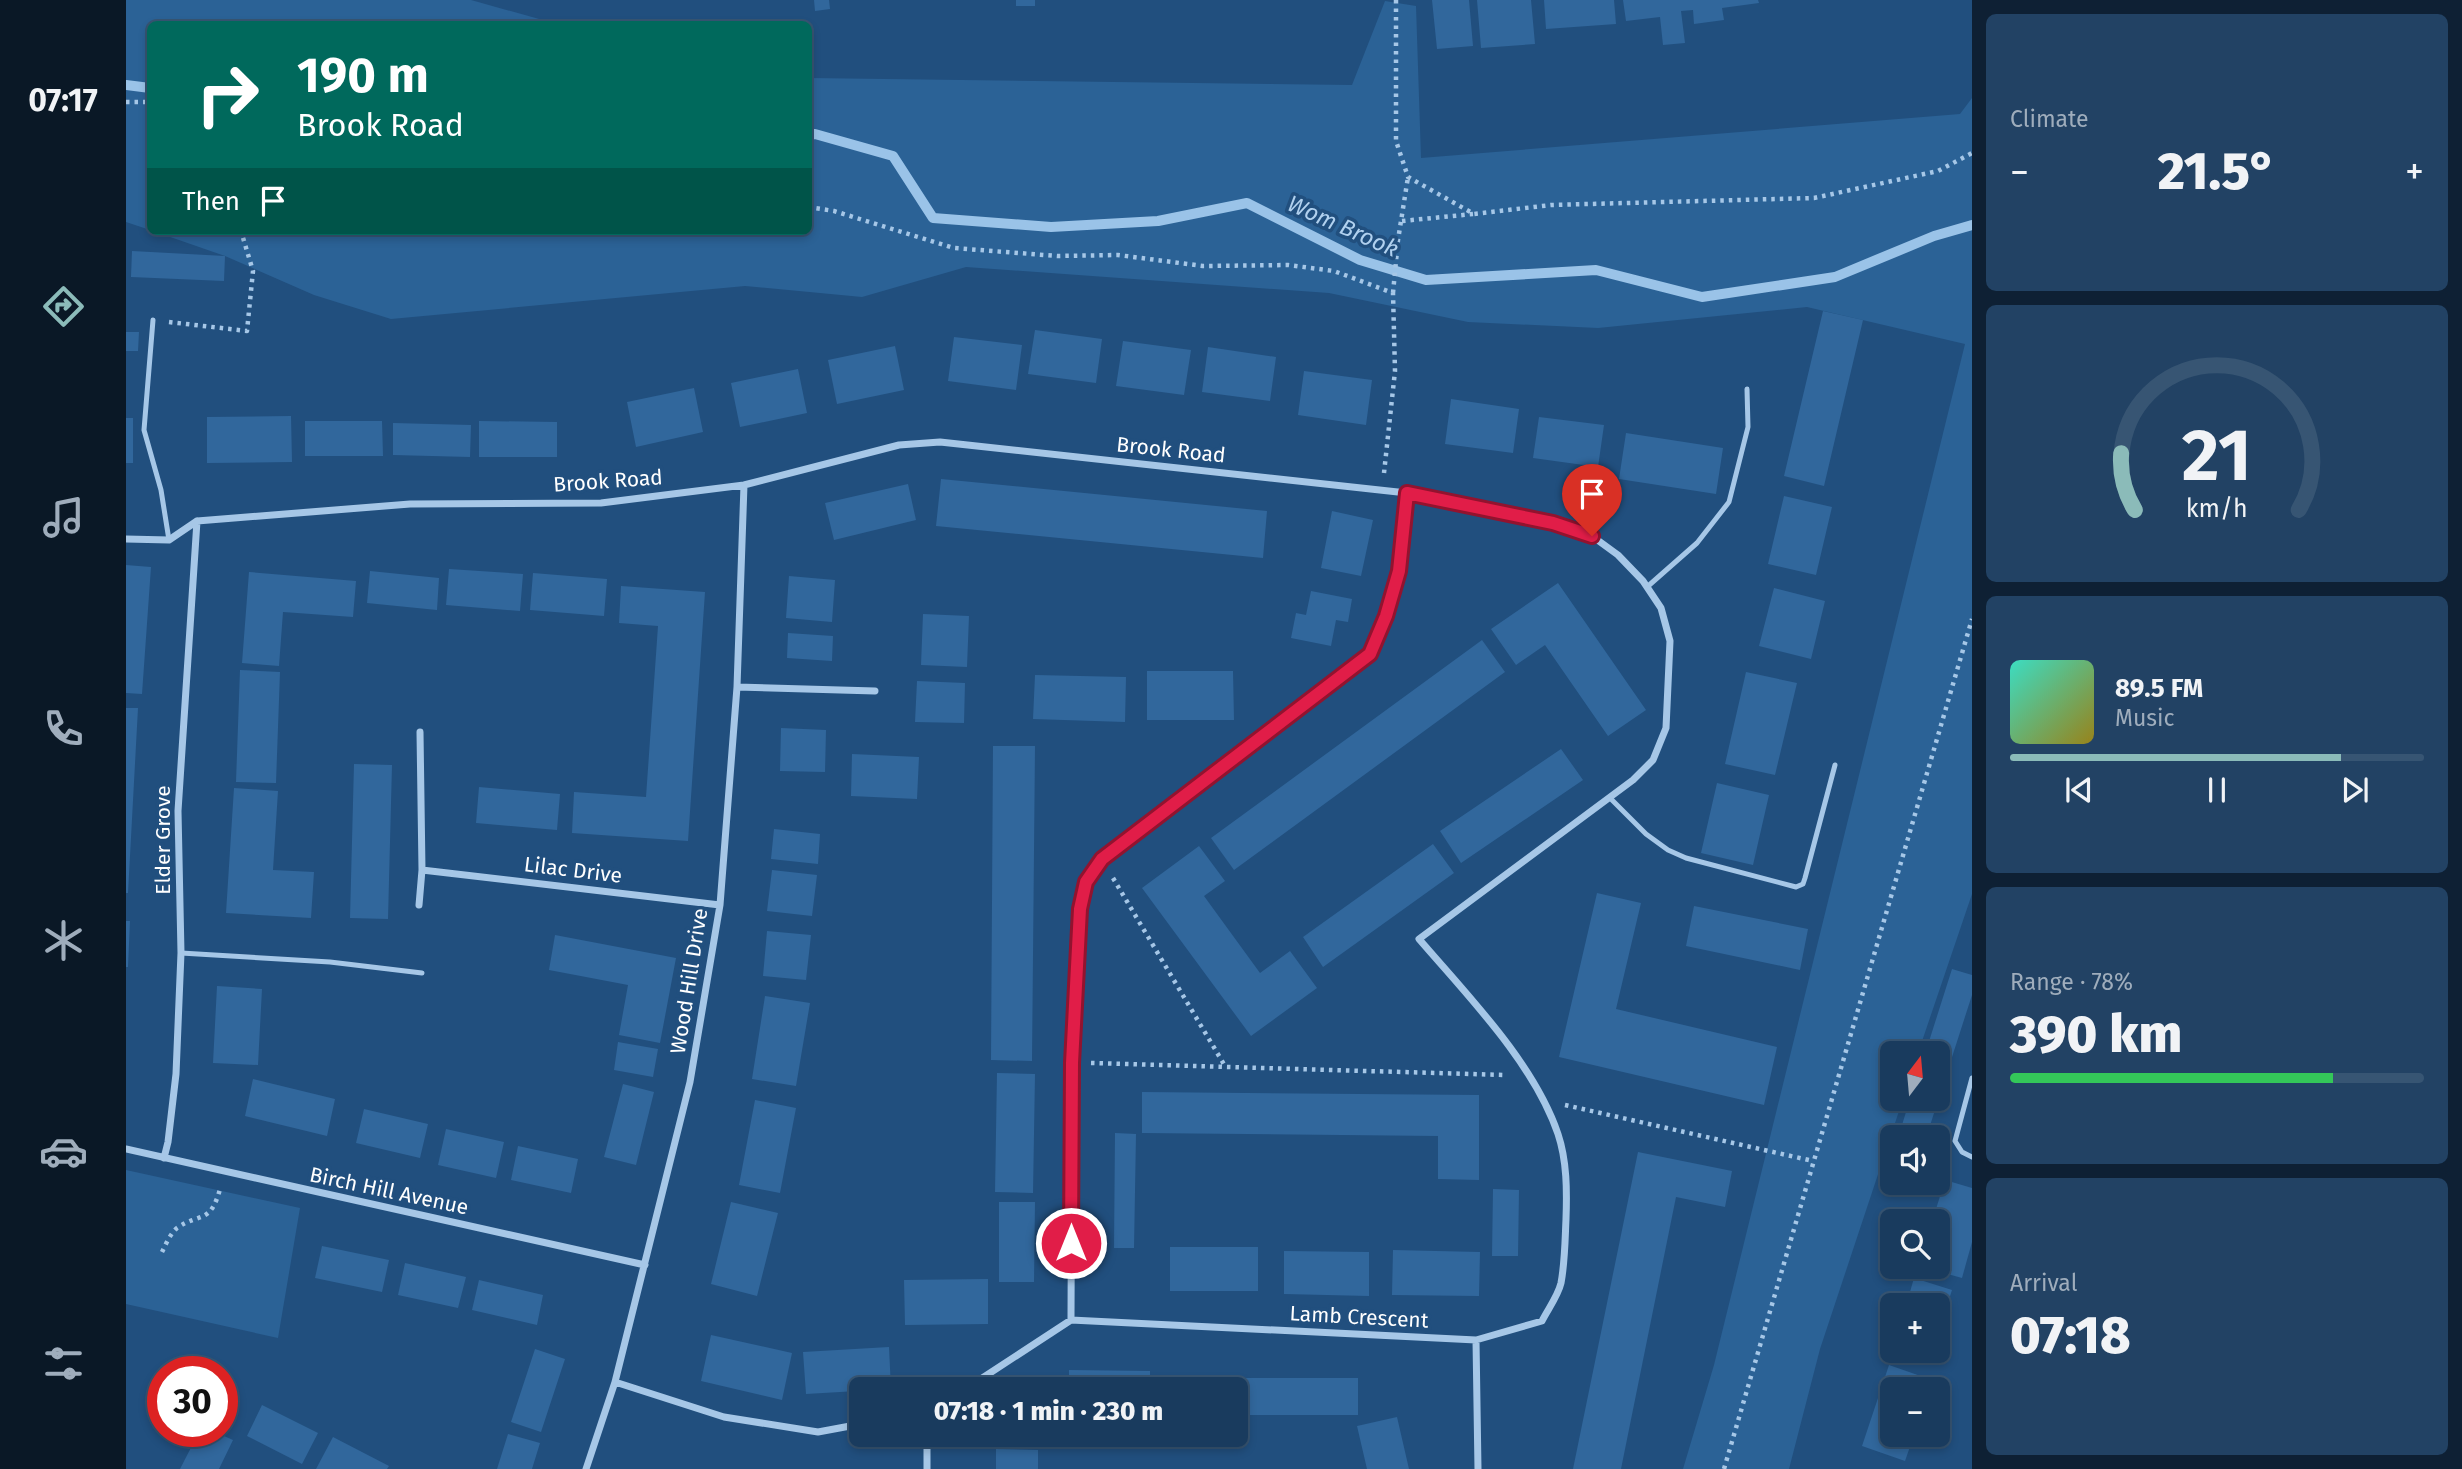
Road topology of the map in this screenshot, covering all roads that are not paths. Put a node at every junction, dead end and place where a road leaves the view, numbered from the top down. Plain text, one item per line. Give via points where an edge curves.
1 (153, 320) road end
2 (1747, 389) dead end
3 (744, 485) junction
4 (1407, 493) junction
5 (197, 521) junction
6 (126, 539) edge
7 (169, 540) junction
8 (1647, 587) junction
9 (737, 687) junction
10 (875, 691) dead end
11 (420, 732) dead end
12 (1835, 765) dead end
13 (1610, 798) junction
14 (422, 870) junction
15 (419, 905) dead end
16 (720, 905) junction
17 (1419, 939) joint
18 (181, 953) junction
19 (422, 973) dead end
20 (1972, 1078) edge
21 (126, 1149) edge
22 (1972, 1157) edge
23 (164, 1158) junction
24 (645, 1265) junction
25 (1071, 1320) junction
26 (1476, 1340) junction
27 (984, 1377) edge
28 (615, 1382) junction
29 (849, 1426) edge
30 (927, 1447) edge
31 (586, 1469) edge
32 (927, 1469) edge
33 (1478, 1469) edge

1 - 7 lane via 144,430
2 - 8 lane via 1748,427 1729,502 1697,543
3 - 4 street, Brook Road via 899,446 940,442
3 - 5 street, Brook Road via 601,503 410,504
3 - 9 street, Wood Hill Drive
4 - 8 street, Brook Road via 1553,523 1592,536 1618,555
4 - 25 street via 1399,571 1370,654 1102,859 1086,882 1080,909 1072,1063
5 - 7 street
5 - 18 street, Elder Grove via 178,811
6 - 7 street
8 - 13 street, Brook Road via 1661,608 1670,641 1665,728 1653,760
9 - 10 street
9 - 16 street, Wood Hill Drive
11 - 14 street
12 - 13 lane via 1805,878 1796,887 1668,850
13 - 17 street, Brook Road
14 - 15 street
14 - 16 street, Lilac Drive
16 - 24 street, Wood Hill Drive via 690,1082
17 - 26 street, Lamb Crescent via 1492,1024 1545,1100 1559,1137 1567,1187 1560,1285 1542,1321
18 - 19 lane
18 - 23 street, Elder Grove via 176,1074
20 - 22 lane via 1955,1141
21 - 23 street, Birch Hill Avenue
23 - 24 street, Birch Hill Avenue
24 - 28 street, Wood Hill Drive
25 - 26 street, Lamb Crescent
25 - 27 street
26 - 33 street
28 - 29 street via 724,1416 818,1432
28 - 31 street, Wood Hill Drive
30 - 32 street

